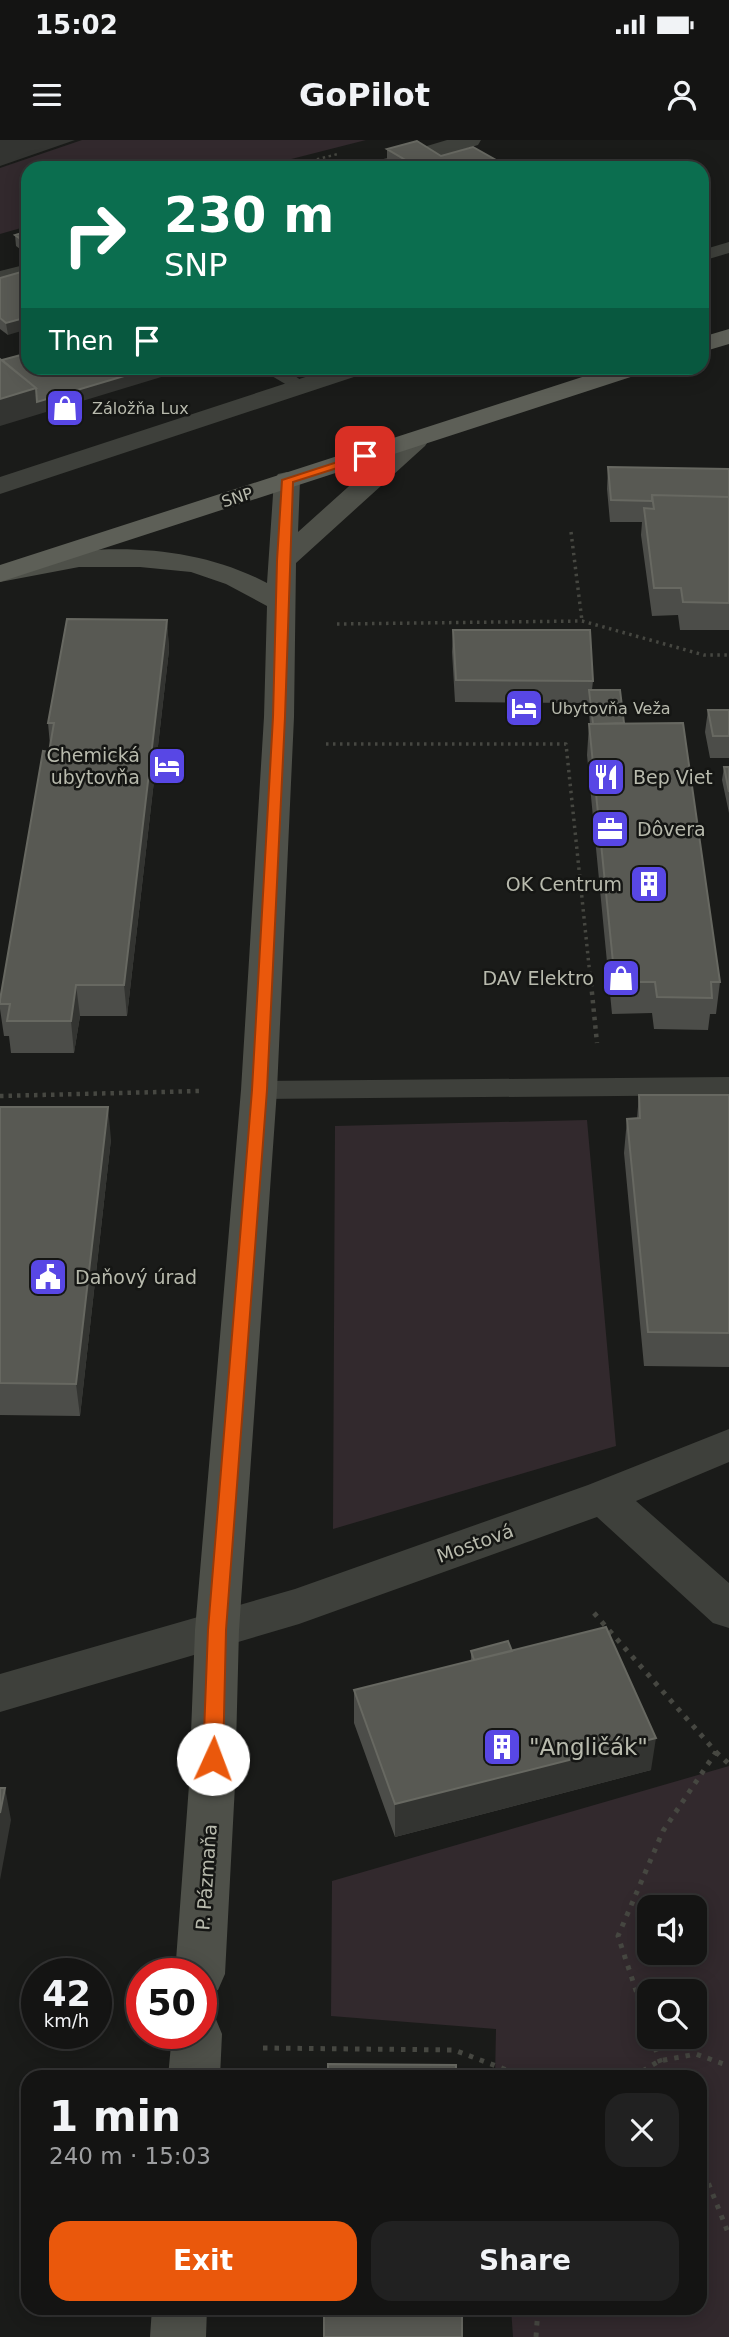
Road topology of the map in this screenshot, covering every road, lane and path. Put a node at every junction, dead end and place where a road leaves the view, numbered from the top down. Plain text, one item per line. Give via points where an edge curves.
1 (469, 151) edge
2 (401, 161) edge
3 (729, 247) edge
4 (709, 254) edge
5 (21, 272) edge
6 (0, 276) edge
7 (729, 336) edge
8 (709, 343) edge
9 (282, 375) edge
10 (334, 375) edge
11 (613, 375) edge
12 (299, 386) junction
13 (416, 440) junction
14 (287, 480) junction
15 (0, 486) edge
16 (571, 532) dead end
17 (282, 561) junction
18 (0, 574) edge
19 (281, 602) junction
20 (583, 621) junction
21 (337, 624) dead end
22 (729, 655) edge
23 (325, 744) dead end
24 (597, 1046) dead end
25 (729, 1086) edge
26 (260, 1090) junction
27 (200, 1091) dead end
28 (0, 1096) edge
29 (729, 1445) edge
30 (603, 1497) junction
31 (729, 1609) edge
32 (594, 1613) dead end
33 (217, 1630) junction
34 (0, 1693) edge
35 (716, 1752) junction
36 (729, 1764) edge
37 (202, 1958) edge
38 (637, 1994) edge
39 (263, 2048) dead end
40 (196, 2049) edge
41 (656, 2049) edge
42 (659, 2061) junction
43 (729, 2066) edge
44 (194, 2070) edge
45 (506, 2070) edge
46 (645, 2070) edge
47 (663, 2070) edge
48 (707, 2180) edge
49 (729, 2235) edge
50 (180, 2315) edge
51 (538, 2315) edge
52 (178, 2337) edge
53 (536, 2337) edge

1 - 2 street via 444,148
3 - 4 lane
5 - 6 lane
7 - 8 main road
9 - 12 lane
10 - 12 street
11 - 13 main road, SNP
12 - 15 street
13 - 14 main road, SNP
13 - 17 main road
14 - 17 main road, P. Pázmaňa
14 - 18 main road, SNP
16 - 20 path
17 - 19 main road, P. Pázmaňa
18 - 19 main road via 79,559 195,564 236,578
19 - 26 main road, P. Pázmaňa
20 - 21 path
20 - 22 path via 704,655
23 - 24 path via 566,744
25 - 26 lane
26 - 33 main road, P. Pázmaňa
27 - 28 path
29 - 30 street, Mostová
30 - 31 street
30 - 33 street, Mostová via 299,1606
32 - 35 path
33 - 34 street, Mostová
33 - 37 main road, P. Pázmaňa
35 - 36 path
35 - 38 path via 663,1831 618,1936
39 - 45 path via 453,2050
40 - 44 main road
41 - 42 path
42 - 43 path via 696,2054
42 - 46 path
42 - 47 path
48 - 49 path
50 - 52 main road
51 - 53 path

